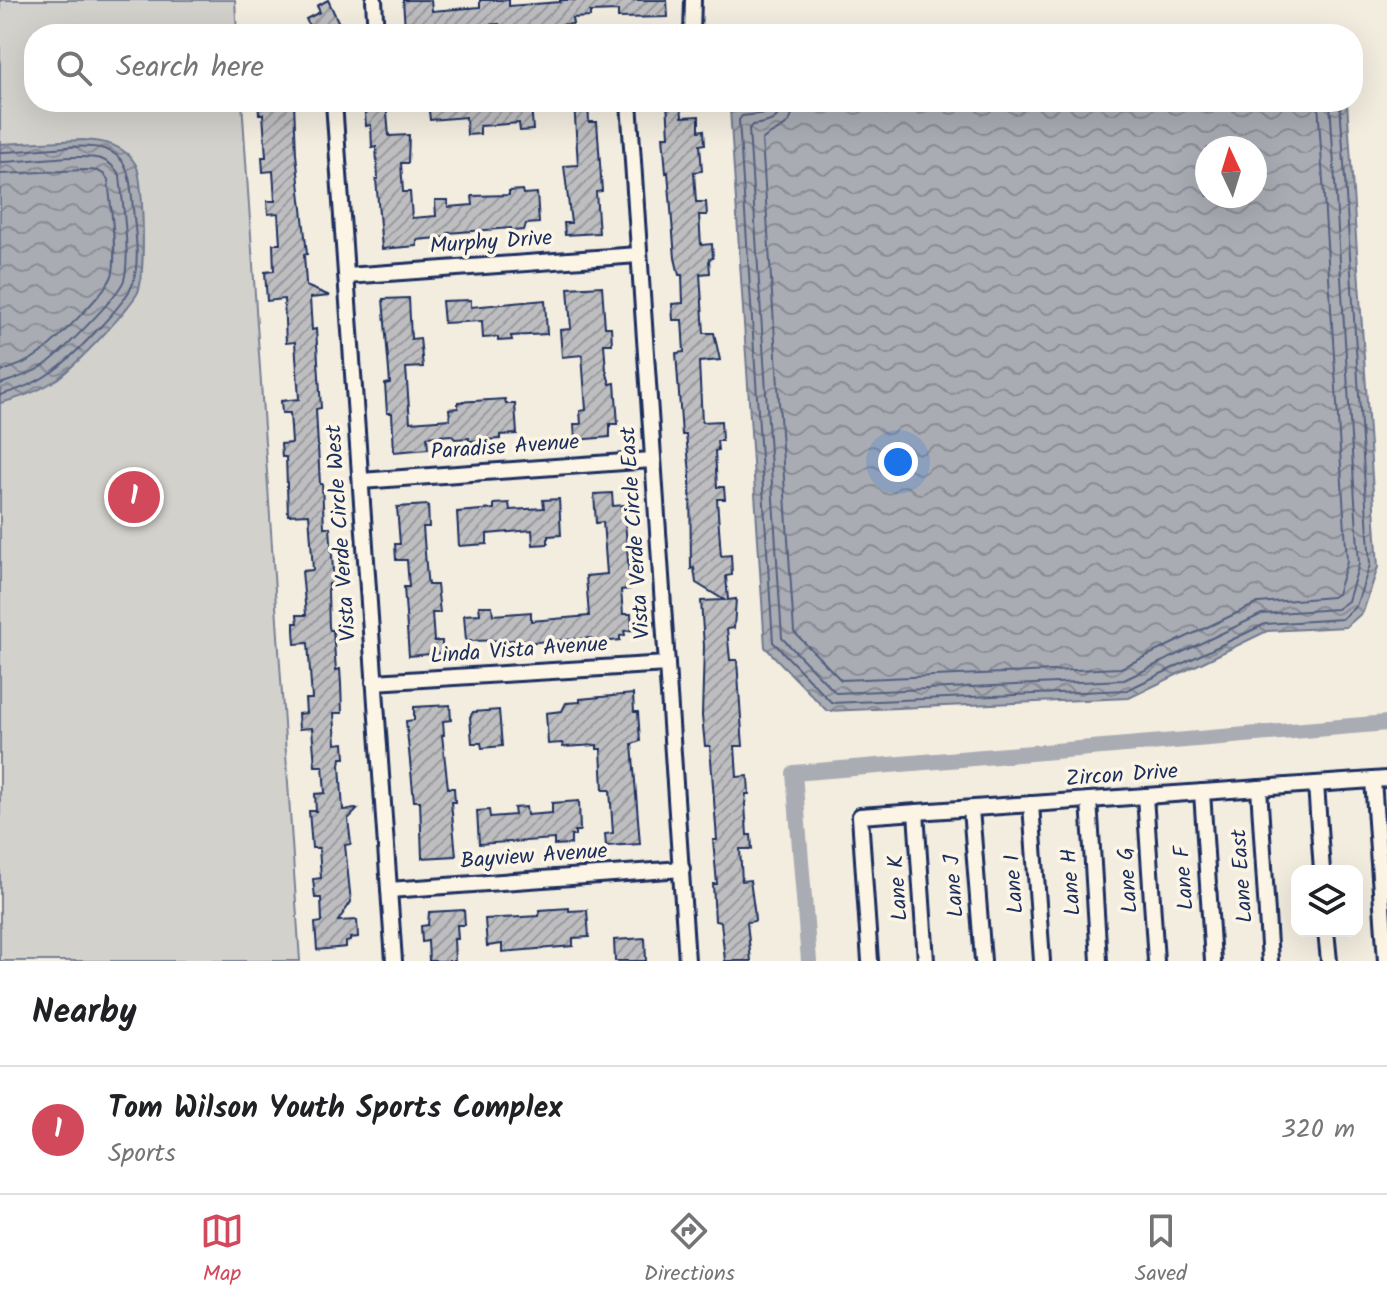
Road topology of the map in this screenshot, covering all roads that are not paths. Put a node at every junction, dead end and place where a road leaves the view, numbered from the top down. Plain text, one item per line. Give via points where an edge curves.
1 (374, 0) edge
2 (693, 0) edge
3 (375, 24) edge
4 (692, 24) edge
5 (335, 112) edge
6 (630, 112) edge
7 (638, 255) junction
8 (347, 276) junction
9 (652, 460) junction
10 (361, 481) junction
11 (667, 664) junction
12 (374, 682) junction
13 (1380, 779) edge
14 (1316, 784) junction
15 (1259, 788) junction
16 (1202, 792) junction
17 (1145, 796) junction
18 (1089, 800) junction
19 (1031, 804) junction
20 (971, 809) junction
21 (916, 812) junction
22 (1322, 865) edge
23 (682, 869) junction
24 (389, 890) junction
25 (1327, 937) edge
26 (394, 961) edge
27 (687, 961) edge
28 (870, 961) edge
29 (926, 961) edge
30 (983, 961) edge
31 (1042, 961) edge
32 (1099, 961) edge
33 (1156, 961) edge
34 (1213, 961) edge
35 (1270, 961) edge
36 (1329, 961) edge
37 (1386, 961) edge

1 - 3 street
2 - 4 street
5 - 8 street, Vista Verde Circle West
6 - 7 street, Vista Verde Circle East
7 - 8 street, Murphy Drive
7 - 9 street, Vista Verde Circle East
8 - 10 street, Vista Verde Circle West
9 - 10 street, Paradise Avenue
9 - 11 street, Vista Verde Circle East
10 - 12 street, Vista Verde Circle West
11 - 12 street, Linda Vista Avenue
11 - 23 street, Vista Verde Circle East
12 - 24 street, Vista Verde Circle West
13 - 14 street, Zircon Drive
13 - 37 street
14 - 15 street, Zircon Drive
14 - 22 street
15 - 16 street, Zircon Drive
15 - 35 street, Lane East
16 - 17 street, Zircon Drive
16 - 34 street, Lane F
17 - 18 street, Zircon Drive
17 - 33 street, Lane G
18 - 19 street, Zircon Drive
18 - 32 street, Lane H
19 - 20 street, Zircon Drive
19 - 31 street, Lane I
20 - 21 street, Zircon Drive
20 - 30 street, Lane J
21 - 28 street, Zircon Drive via 860,816
21 - 29 street, Lane K
23 - 24 street, Bayview Avenue
23 - 27 street, Vista Verde Circle East
24 - 26 street, Vista Verde Circle West
25 - 36 street

